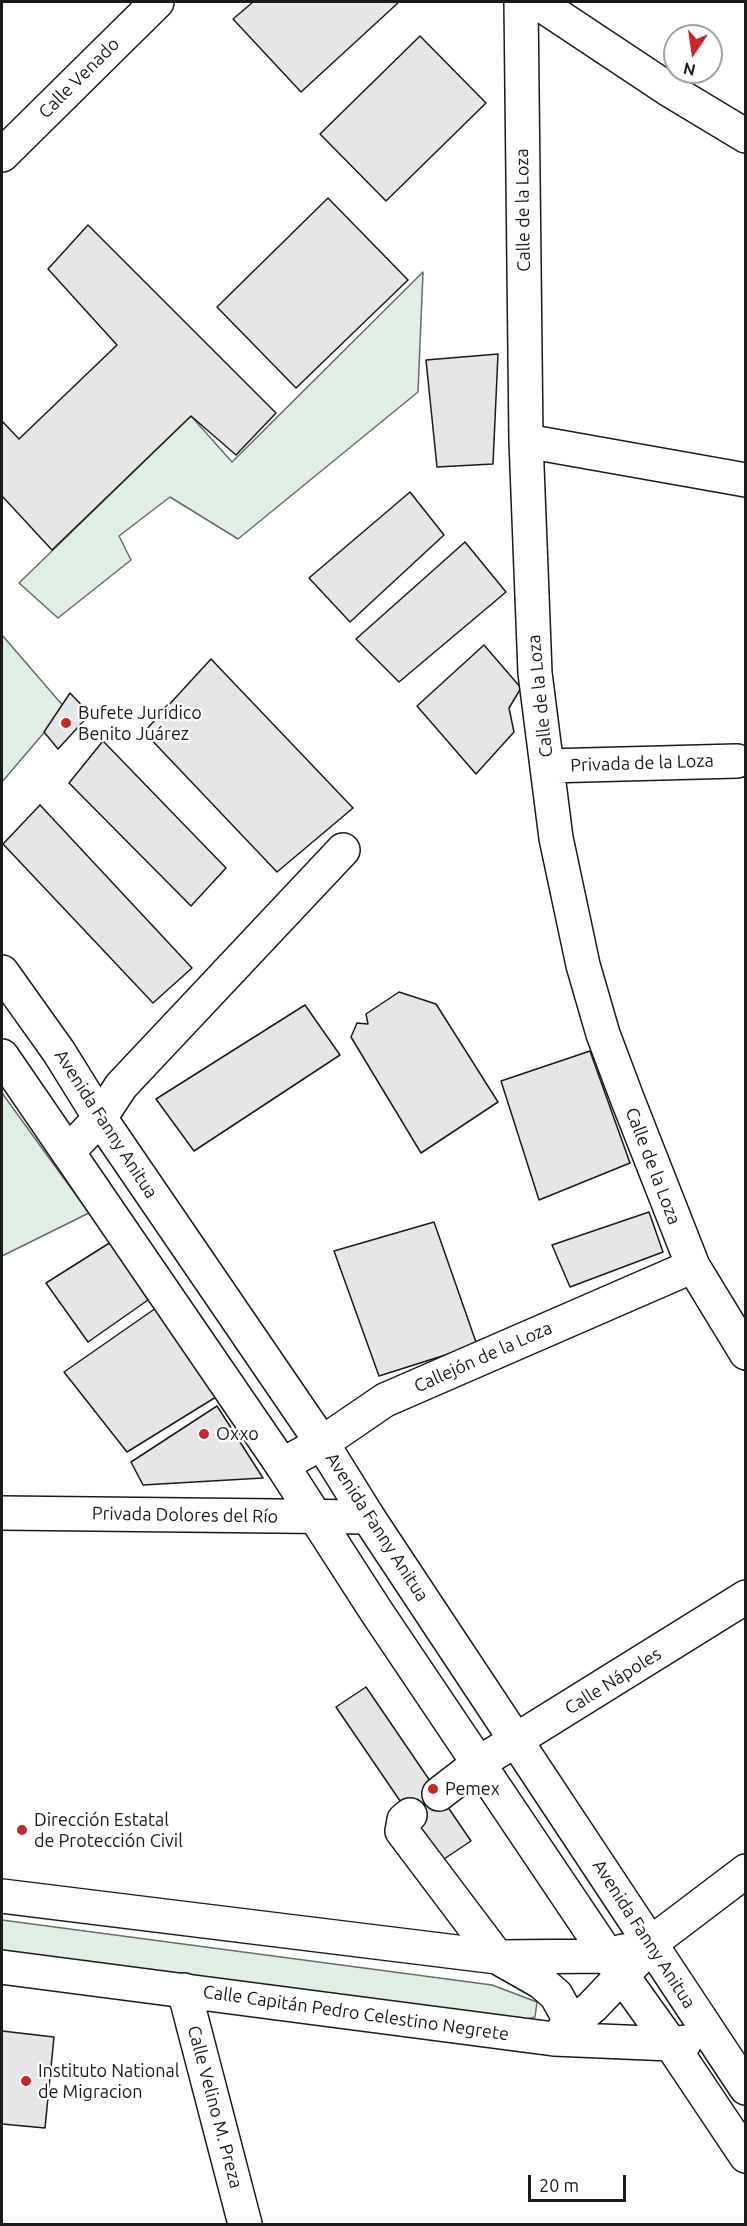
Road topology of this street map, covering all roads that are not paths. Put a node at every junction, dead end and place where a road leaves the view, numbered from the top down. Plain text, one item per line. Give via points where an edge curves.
1 (157, 2) edge
2 (520, 2) edge
3 (537, 2) edge
4 (746, 136) edge
5 (2, 155) edge
6 (526, 441) junction
7 (746, 480) edge
8 (737, 761) dead end
9 (547, 766) junction
10 (343, 850) dead end
11 (2, 972) edge
12 (2, 1056) edge
13 (100, 1118) junction
14 (68, 1152) junction
15 (693, 1266) junction
16 (746, 1353) edge
17 (322, 1443) junction
18 (282, 1466) junction
19 (2, 1513) edge
20 (315, 1517) junction
21 (368, 1517) junction
22 (746, 1597) edge
23 (517, 1741) junction
24 (479, 1763) junction
25 (439, 1794) dead end
26 (410, 1815) dead end
27 (746, 1871) edge
28 (2, 1896) edge
29 (651, 1942) junction
30 (497, 1957) junction
31 (2, 1966) edge
32 (615, 1966) junction
33 (184, 1990) junction
34 (561, 2034) junction
35 (712, 2039) junction
36 (671, 2044) junction
37 (746, 2088) edge
38 (746, 2156) edge
39 (245, 2224) edge

1 - 5 main road, Calle Venado
2 - 6 main road, Calle de la Loza
3 - 4 main road
6 - 7 main road
6 - 9 main road, Calle de la Loza via 536,673
8 - 9 main road, Privada de la Loza
9 - 15 main road, Calle de la Loza via 556,838 586,977 603,1034
10 - 13 main road via 121,1086
11 - 13 main road, Avenida Fanny Anitua
12 - 14 main road
13 - 14 main road
13 - 17 main road, Avenida Fanny Anitua
14 - 18 main road
15 - 16 main road, Calle de la Loza
15 - 17 main road, Callejón de la Loza via 385,1400
17 - 18 main road, Callejón de la Loza
17 - 21 main road, Avenida Fanny Anitua
18 - 20 main road
19 - 20 main road, Privada Dolores del Río
20 - 21 main road, Privada Dolores del Río
20 - 24 main road
21 - 23 main road, Avenida Fanny Anitua
22 - 23 main road, Calle Nápoles
23 - 24 main road, Calle Nápoles
23 - 29 main road, Avenida Fanny Anitua
24 - 25 main road, Calle Nápoles
24 - 32 main road
26 - 30 main road via 404,1820 402,1831
27 - 29 main road
28 - 30 main road
29 - 32 main road
29 - 35 main road, Avenida Fanny Anitua
30 - 32 main road
30 - 34 main road via 556,1995 566,2013
31 - 33 main road, Calle Capitán Pedro Celestino Negrete
32 - 34 main road
32 - 36 main road
33 - 34 main road, Calle Capitán Pedro Celestino Negrete
33 - 39 main road, Calle Velino M. Preza
34 - 36 main road, Calle Capitán Pedro Celestino Negrete
35 - 36 main road, Calle Capitán Pedro Celestino Negrete
35 - 37 main road, Avenida Fanny Anitua
36 - 38 main road

